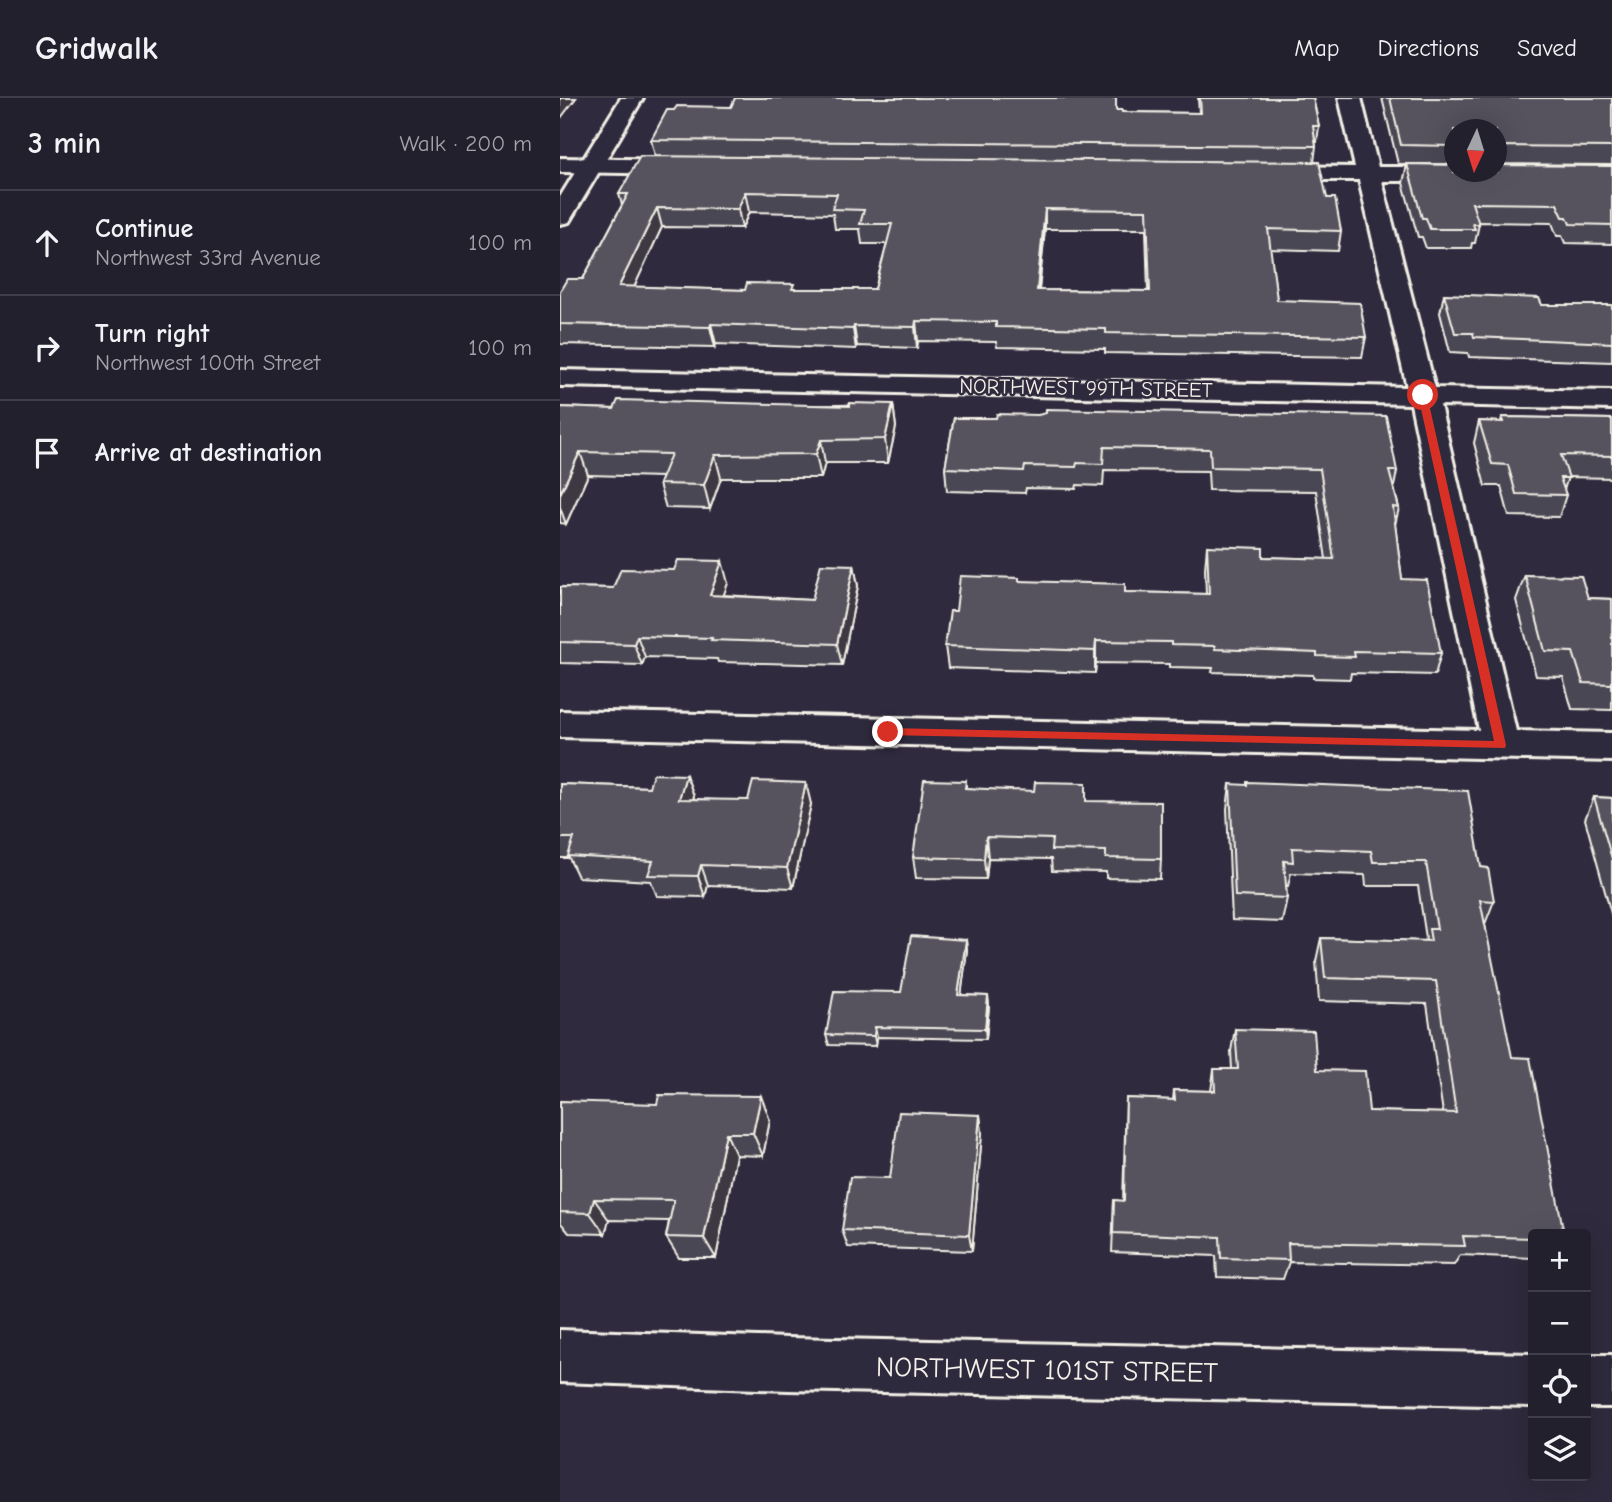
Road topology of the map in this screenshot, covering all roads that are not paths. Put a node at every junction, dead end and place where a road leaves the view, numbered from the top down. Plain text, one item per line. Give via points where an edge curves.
1 (632, 98) edge
2 (1350, 98) edge
3 (560, 165) edge
4 (591, 166) junction
5 (716, 167) edge
6 (1243, 173) edge
7 (1368, 174) junction
8 (1444, 174) edge
9 (560, 217) edge
10 (560, 378) edge
11 (1423, 395) junction
12 (1612, 400) edge
13 (560, 724) edge
14 (1501, 745) junction
15 (1612, 747) edge
16 (560, 1356) edge
17 (1528, 1380) edge
18 (1591, 1381) edge
19 (1612, 1381) edge

1 - 4 street
2 - 7 street
3 - 4 street
4 - 5 street
4 - 9 street
6 - 7 street
7 - 8 street
7 - 11 street
10 - 11 street, NORTHWEST 99TH STREET
11 - 12 street, NORTHWEST 99TH STREET
11 - 14 street
13 - 14 street
14 - 15 street
16 - 17 street, NORTHWEST 101ST STREET
18 - 19 street

